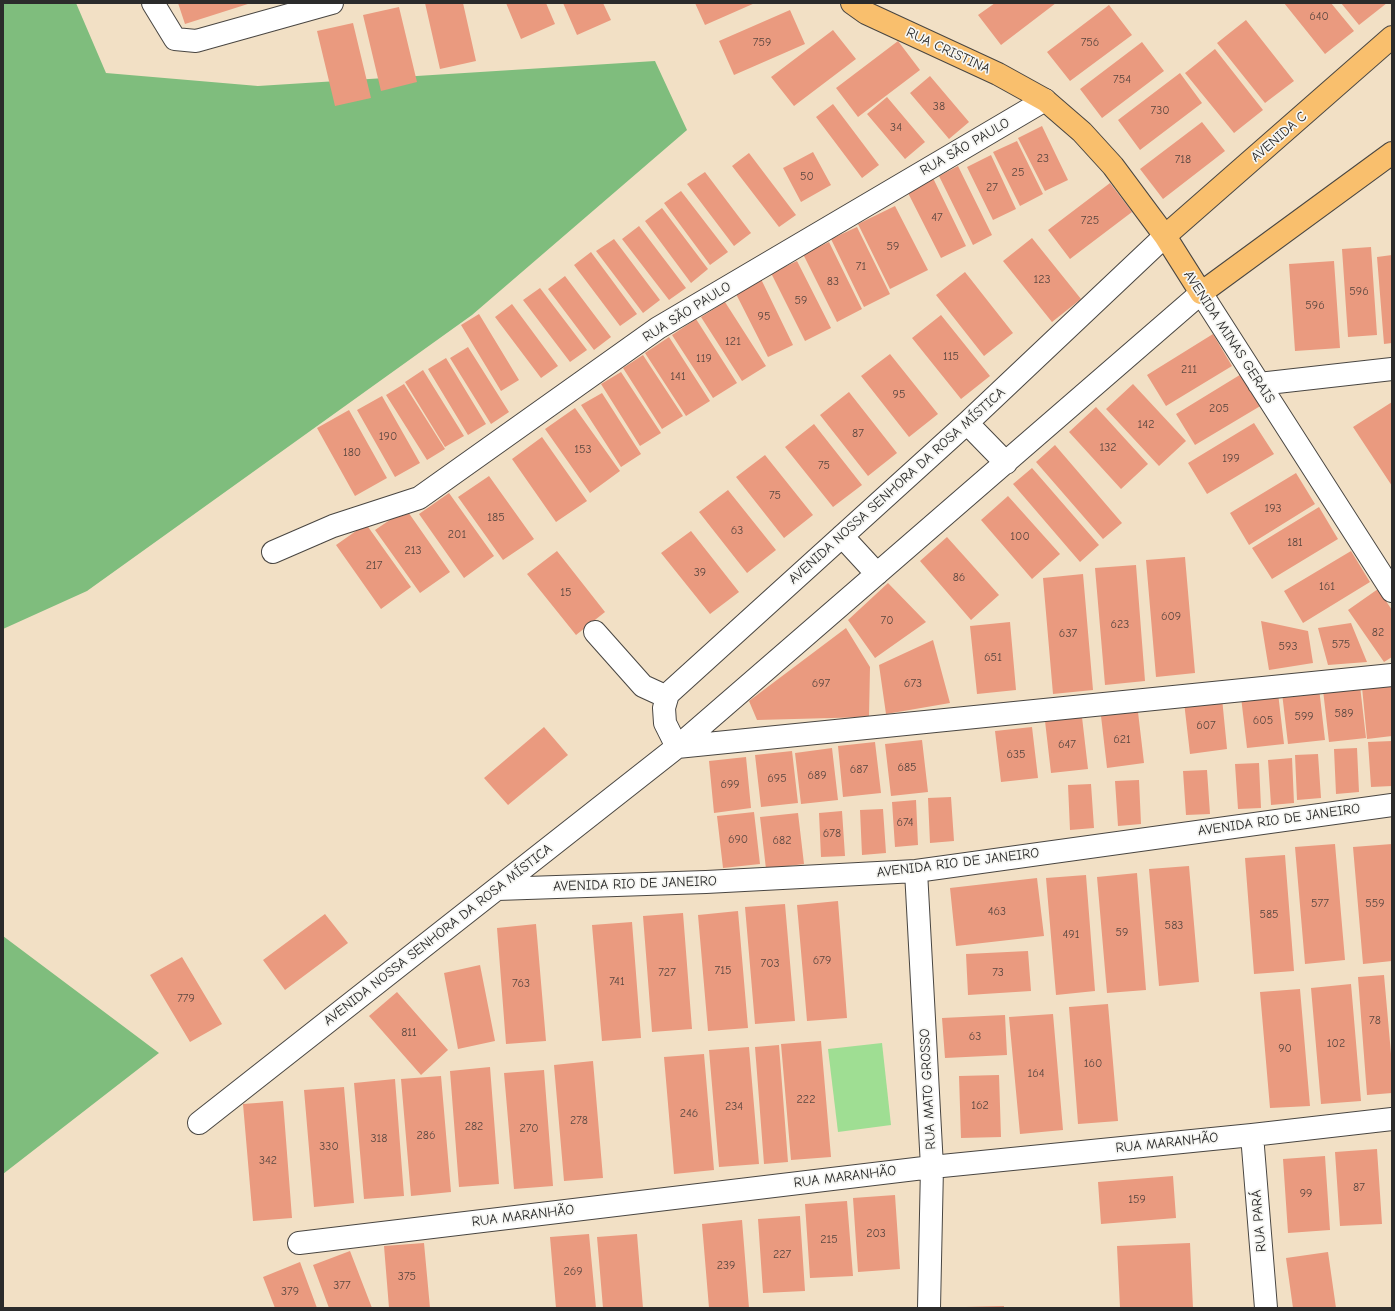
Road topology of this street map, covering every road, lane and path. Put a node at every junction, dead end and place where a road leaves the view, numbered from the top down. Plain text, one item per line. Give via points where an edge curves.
1 (153, 3) edge
2 (332, 3) edge
3 (852, 3) edge
4 (1392, 37) edge
5 (1044, 100) junction
6 (1392, 154) edge
7 (1165, 236) junction
8 (1201, 293) junction
9 (1392, 369) edge
10 (1259, 384) junction
11 (967, 423) junction
12 (1006, 463) junction
13 (842, 536) junction
14 (273, 552) dead end
15 (877, 574) junction
16 (1392, 591) edge
17 (595, 632) dead end
18 (1392, 675) edge
19 (667, 697) junction
20 (677, 747) junction
21 (1392, 804) edge
22 (916, 871) junction
23 (497, 889) junction
24 (1392, 1119) edge
25 (199, 1123) dead end
26 (1252, 1135) junction
27 (932, 1166) junction
28 (299, 1242) dead end
29 (929, 1308) edge
30 (1266, 1308) edge

1 - 2 street via 175,39 196,41
3 - 5 main road, RUA CRISTINA via 866,13 998,74
4 - 7 main road, AVENIDA C
5 - 7 main road, AVENIDA MINAS GERAIS via 1082,132 1113,166
5 - 14 street, RUA SÃO PAULO via 658,328 419,498 333,526
6 - 8 main road
7 - 8 main road, AVENIDA MINAS GERAIS
7 - 11 street, AVENIDA NOSSA SENHORA DA ROSA MÍSTICA
8 - 10 street, AVENIDA MINAS GERAIS
8 - 12 street, AVENIDA NOSSA SENHORA DA ROSA MÍSTICA
9 - 10 street
10 - 16 street, AVENIDA MINAS GERAIS
11 - 12 street
11 - 13 street, AVENIDA NOSSA SENHORA DA ROSA MÍSTICA
12 - 15 street, AVENIDA NOSSA SENHORA DA ROSA MÍSTICA
13 - 15 street
13 - 19 street, AVENIDA NOSSA SENHORA DA ROSA MÍSTICA
15 - 20 street, AVENIDA NOSSA SENHORA DA ROSA MÍSTICA
17 - 19 street via 642,686
18 - 20 street
19 - 20 street via 664,708 665,723
20 - 23 street, AVENIDA NOSSA SENHORA DA ROSA MÍSTICA
21 - 22 street, AVENIDA RIO DE JANEIRO
22 - 23 street, AVENIDA RIO DE JANEIRO
22 - 27 street, RUA MATO GROSSO
23 - 25 street, AVENIDA NOSSA SENHORA DA ROSA MÍSTICA
24 - 26 street, RUA MARANHÃO
26 - 27 street, RUA MARANHÃO
26 - 30 street, RUA PARÁ
27 - 28 street, RUA MARANHÃO
27 - 29 street, RUA MATO GROSSO

